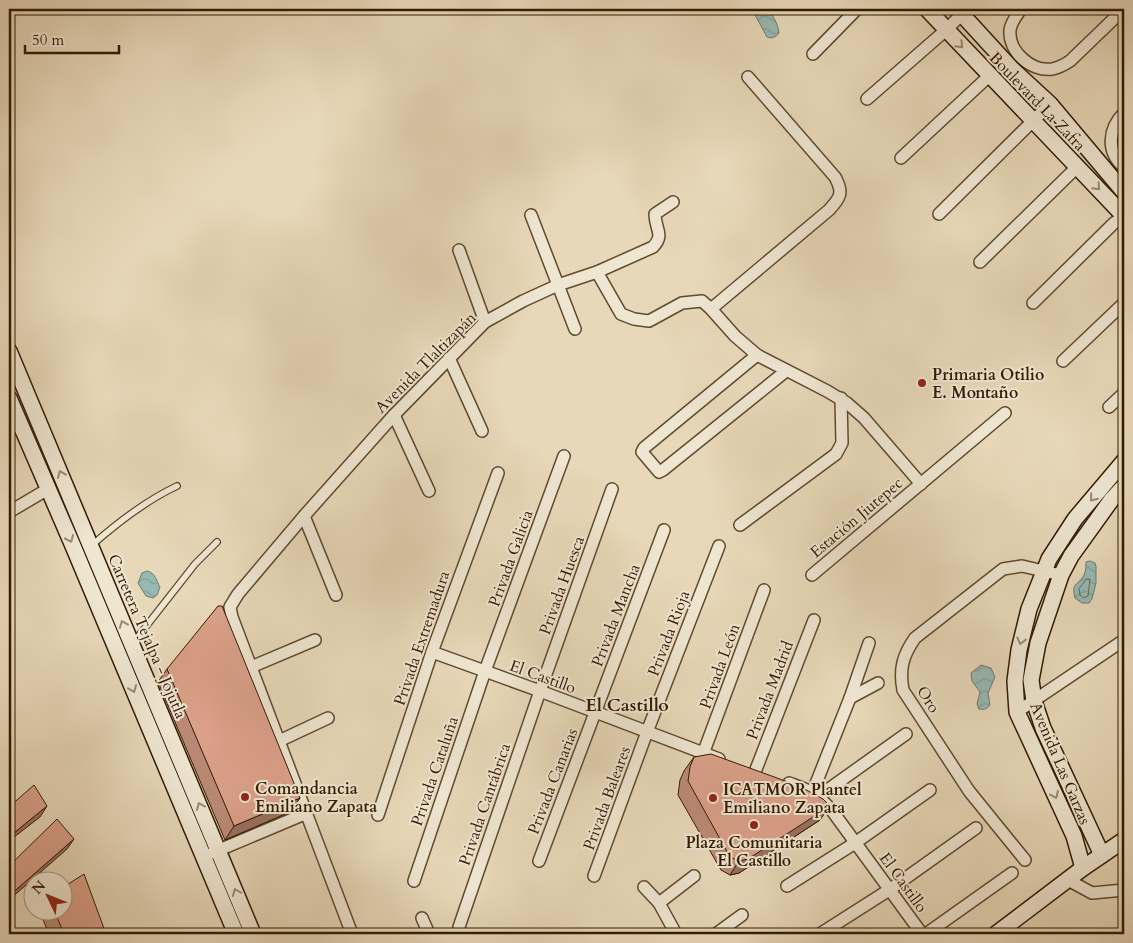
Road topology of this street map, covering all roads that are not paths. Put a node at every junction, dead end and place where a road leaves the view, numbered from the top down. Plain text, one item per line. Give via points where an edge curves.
1 (858, 9) edge
2 (927, 9) edge
3 (1021, 9) edge
4 (1124, 9) edge
5 (959, 11) edge
6 (946, 30) junction
7 (813, 54) dead end
8 (1017, 63) junction
9 (989, 76) junction
10 (748, 77) dead end
11 (867, 99) dead end
12 (1050, 104) junction
13 (1124, 113) edge
14 (1034, 120) junction
15 (901, 158) dead end
16 (1077, 166) junction
17 (1118, 168) edge
18 (1124, 192) edge
19 (674, 202) dead end
20 (939, 214) dead end
21 (531, 215) dead end
22 (1124, 216) edge
23 (459, 250) dead end
24 (980, 262) dead end
25 (597, 272) junction
26 (558, 285) junction
27 (1033, 303) dead end
28 (1124, 304) edge
29 (712, 309) junction
30 (485, 322) junction
31 (575, 329) dead end
32 (9, 352) edge
33 (756, 355) junction
34 (449, 358) junction
35 (1063, 361) dead end
36 (786, 371) junction
37 (1124, 393) edge
38 (9, 398) edge
39 (841, 398) junction
40 (1109, 407) dead end
41 (1006, 414) dead end
42 (394, 415) junction
43 (14, 426) edge
44 (482, 431) dead end
45 (564, 456) dead end
46 (1124, 460) edge
47 (498, 472) dead end
48 (921, 484) junction
49 (177, 486) dead end
50 (1124, 486) edge
51 (48, 488) junction
52 (612, 489) dead end
53 (429, 491) dead end
54 (9, 512) edge
55 (304, 516) junction
56 (740, 525) dead end
57 (664, 530) dead end
58 (217, 542) dead end
59 (91, 546) junction
60 (719, 546) dead end
61 (1044, 571) junction
62 (812, 574) dead end
63 (1062, 575) junction
64 (764, 590) dead end
65 (336, 595) dead end
66 (814, 620) dead end
67 (315, 640) dead end
68 (1124, 640) edge
69 (869, 643) dead end
70 (132, 645) junction
71 (432, 652) junction
72 (251, 667) junction
73 (485, 671) junction
74 (878, 683) dead end
75 (540, 691) junction
76 (850, 698) junction
77 (1034, 702) junction
78 (596, 712) junction
79 (1018, 712) junction
80 (328, 718) dead end
81 (647, 732) junction
82 (906, 734) dead end
83 (279, 741) junction
84 (703, 754) junction
85 (729, 763) edge
86 (755, 771) edge
87 (780, 780) edge
88 (930, 790) dead end
89 (816, 793) junction
90 (307, 813) junction
91 (378, 815) dead end
92 (976, 828) dead end
93 (1089, 828) junction
94 (1074, 836) junction
95 (1124, 841) edge
96 (855, 843) junction
97 (218, 851) junction
98 (1102, 855) junction
99 (204, 857) junction
100 (1025, 860) dead end
101 (539, 861) dead end
102 (1083, 868) junction
103 (1012, 873) dead end
104 (594, 876) dead end
105 (694, 876) dead end
106 (1068, 880) junction
107 (414, 882) dead end
108 (787, 886) dead end
109 (644, 888) dead end
110 (889, 890) junction
111 (1124, 890) edge
112 (659, 903) junction
113 (742, 915) dead end
114 (422, 918) dead end
115 (459, 927) dead end
116 (236, 934) edge
117 (253, 934) edge
118 (352, 934) edge
119 (429, 934) edge
120 (676, 934) edge
121 (716, 934) edge
122 (820, 934) edge
123 (922, 934) edge
124 (926, 934) edge
125 (996, 934) edge

1 - 7 street
2 - 6 street, Boulevard La Zafra
3 - 8 street via 1010,29
4 - 8 street via 1070,62 1049,70
5 - 6 street
5 - 8 street, Boulevard La Zafra
6 -> 9 street, Boulevard La Zafra
6 - 11 street
8 - 12 street, Boulevard La Zafra
9 - 14 street, Boulevard La Zafra
9 - 15 street
10 - 29 street via 835,178 841,193 829,210
12 - 14 street
12 - 17 street, Boulevard La Zafra
13 - 17 street via 1112,130 1110,139
14 - 16 street, Boulevard La Zafra
14 - 20 street
16 -> 22 street, Boulevard La Zafra
16 - 24 street
17 - 18 street, Boulevard La Zafra
19 - 25 street, Avenida Tlaltizapán via 655,214 659,241 653,248
21 - 26 street
22 - 27 street
23 - 30 street
25 - 26 street, Avenida Tlaltizapán
25 - 29 street via 621,314 649,321 682,302 702,301
26 - 30 street, Avenida Tlaltizapán
26 - 31 street
28 - 35 street
29 - 33 street, Estación Jiutepec
30 - 34 street, Avenida Tlaltizapán
59 -> 32 street, Carretera Tejalpa - Jojutla
33 - 36 street, Estación Jiutepec
33 - 36 street via 644,448 642,452 659,472
34 - 42 street, Avenida Tlaltizapán
34 - 44 street
36 - 39 street, Estación Jiutepec
37 - 40 street
38 - 43 street, Carretera Tejalpa - Jojutla
39 - 48 street, Estación Jiutepec via 864,418
39 - 56 street via 842,443 836,454
41 - 48 street, Estación Jiutepec
42 - 53 street
42 - 55 street, Avenida Tlaltizapán
43 - 51 street, Carretera Tejalpa - Jojutla
45 - 73 street, Privada Galicia
46 -> 61 street, Avenida Las Garzas via 1075,519
47 - 71 street, Privada Extremadura
48 - 62 street, Estación Jiutepec
49 - 59 lane via 159,494 117,523
50 - 63 street, Avenida Las Garzas via 1071,556
51 - 54 street
51 -> 99 street, Carretera Tejalpa - Jojutla
52 - 75 street, Privada Huesca
55 - 65 street
55 - 72 street, Avenida Tlaltizapán via 230,607
57 - 78 street, Privada Mancha
58 - 70 lane via 195,564
70 -> 59 street, Carretera Tejalpa - Jojutla
60 - 81 street, Privada Rioja
61 - 63 street, Oro
61 -> 79 street, Avenida Las Garzas via 1019,650 1015,681
61 - 100 street, Oro via 1022,566 1003,569 916,638 902,663 901,677 903,690 969,791
63 - 77 street, Avenida Las Garzas via 1038,643 1031,680
64 - 84 street, Privada León
66 - 86 street, Privada Madrid
67 - 72 street
68 - 77 street
69 - 76 street
97 -> 70 street, Carretera Tejalpa - Jojutla
71 - 73 street, El Castillo
71 - 91 street, Privada Extremadura
72 - 83 street
73 - 75 street, El Castillo
73 - 107 street, Privada Cataluña
74 - 76 street
75 - 78 street, El Castillo
75 - 115 street, Privada Cantábrica
76 - 89 street
77 - 79 street
77 - 93 street, Avenida Las Garzas
78 - 81 street, El Castillo
78 - 101 street, Privada Canarias
79 -> 94 street, Avenida Las Garzas
80 - 83 street
81 - 84 street, El Castillo
81 - 104 street, Privada Baleares
82 - 89 street
83 - 90 street
84 - 85 street, El Castillo
87 - 89 street
88 - 96 street
89 - 96 street, El Castillo
90 - 97 street
90 - 118 street
92 - 110 street
93 - 94 street
93 - 98 street, Avenida Las Garzas
94 - 102 street, Avenida Las Garzas
95 - 98 street
96 - 108 street
96 - 110 street, El Castillo
97 - 99 street
117 -> 97 street, Carretera Tejalpa - Jojutla
98 - 102 street
99 - 116 street, Carretera Tejalpa - Jojutla
102 - 106 street
103 - 124 street
105 - 112 street
106 - 111 street via 1092,893
106 - 125 street
109 - 112 street
110 - 122 street
110 - 123 street, El Castillo
112 - 120 street
113 - 121 street
114 - 119 street

